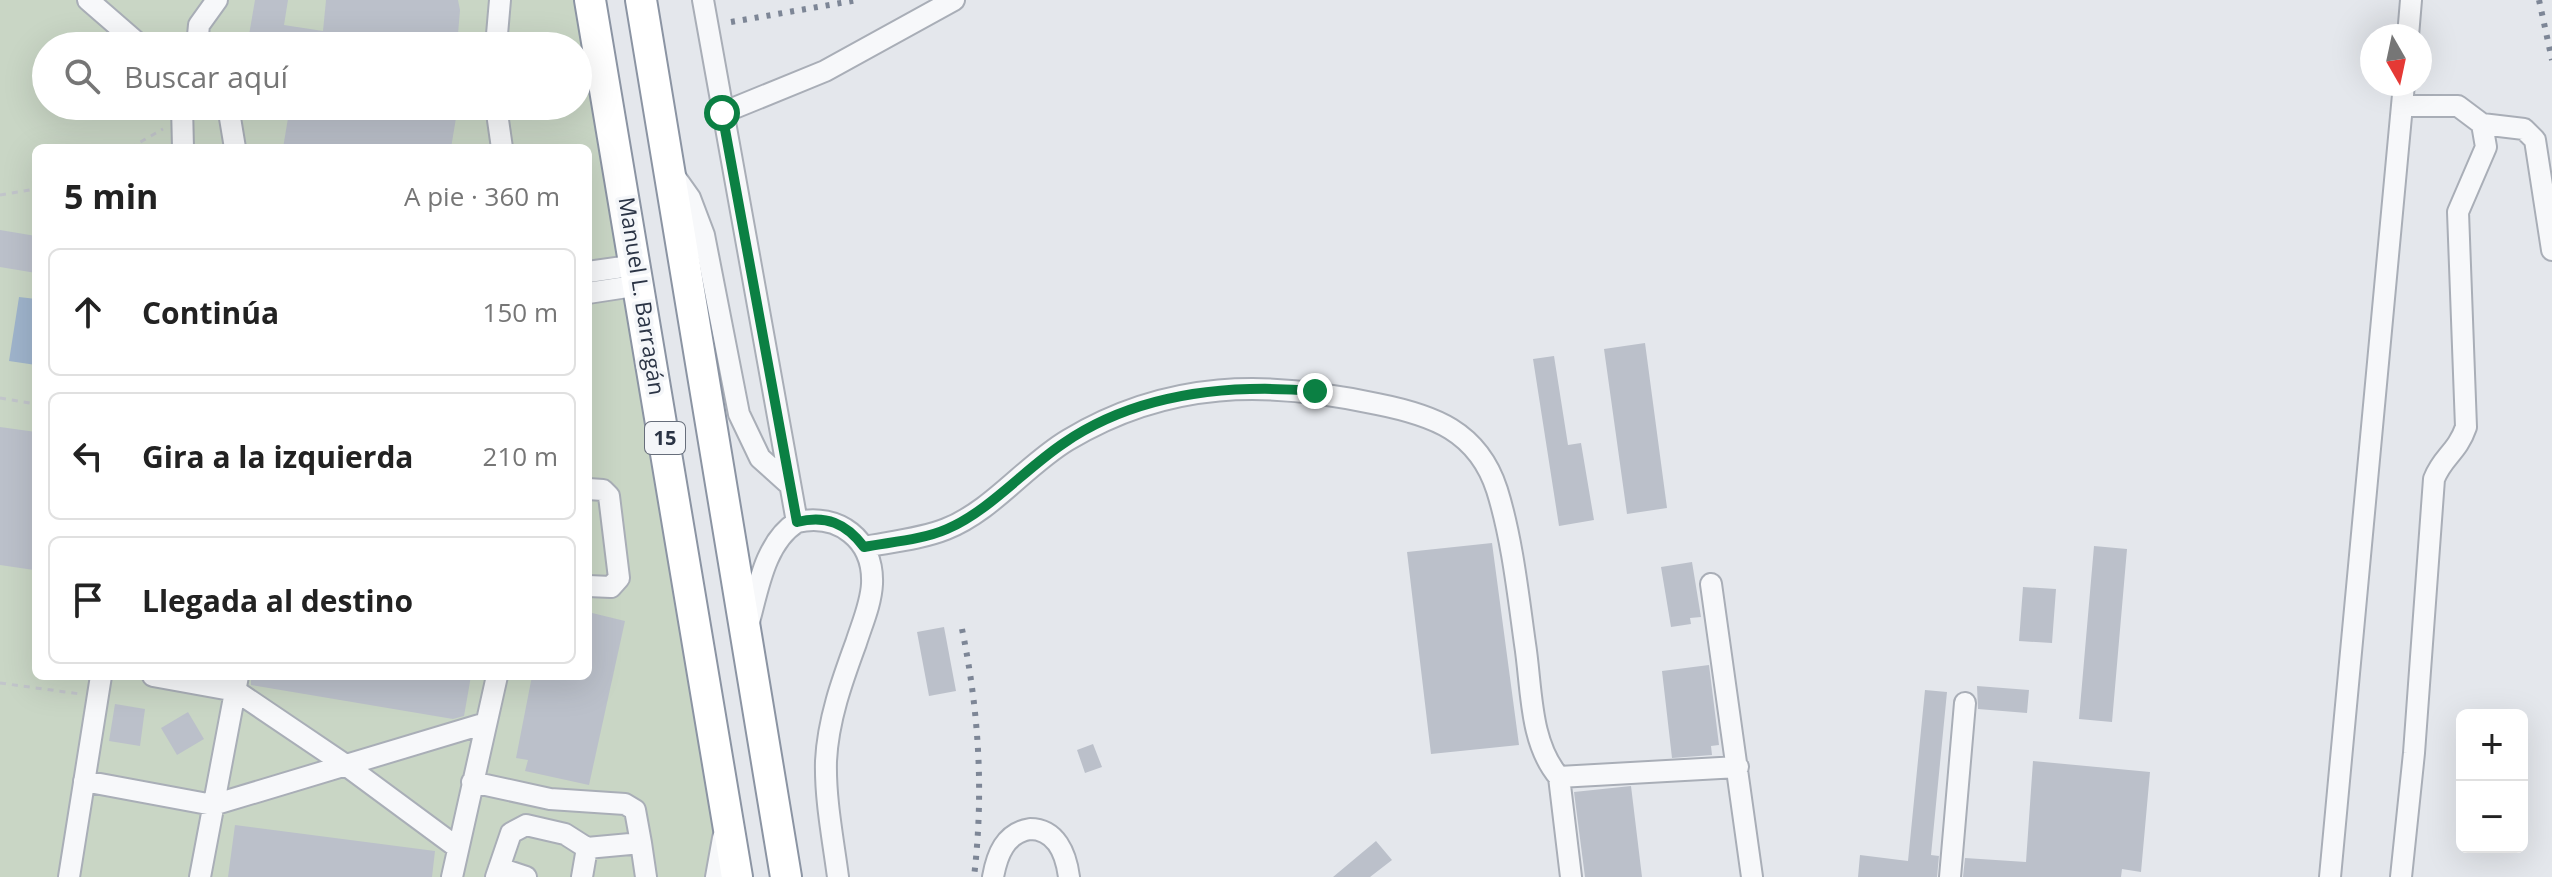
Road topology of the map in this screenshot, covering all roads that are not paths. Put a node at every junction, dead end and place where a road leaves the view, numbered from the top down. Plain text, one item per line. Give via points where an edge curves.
1 (88, 0) edge
2 (217, 0) edge
3 (500, 0) edge
4 (590, 0) edge
5 (641, 0) edge
6 (703, 0) edge
7 (954, 0) edge
8 (2411, 0) edge
9 (2409, 24) edge
10 (125, 32) edge
11 (198, 32) edge
12 (497, 32) edge
13 (2403, 96) edge
14 (2402, 106) junction
15 (722, 113) junction
16 (183, 120) edge
17 (230, 120) edge
18 (498, 120) edge
19 (2482, 124) junction
20 (183, 144) edge
21 (234, 144) edge
22 (501, 144) edge
23 (669, 167) junction
24 (2552, 250) edge
25 (592, 272) edge
26 (639, 275) junction
27 (592, 292) edge
28 (790, 485) junction
29 (592, 489) edge
30 (797, 522) junction
31 (864, 547) junction
32 (1711, 584) dead end
33 (592, 586) edge
34 (744, 641) junction
35 (201, 680) edge
36 (496, 680) edge
37 (237, 683) edge
38 (99, 686) edge
39 (1965, 703) dead end
40 (486, 723) junction
41 (347, 766) junction
42 (1738, 767) junction
43 (1559, 777) junction
44 (84, 781) junction
45 (472, 782) junction
46 (213, 805) junction
47 (727, 816) junction
48 (641, 843) junction
49 (458, 848) junction
50 (587, 848) junction
51 (498, 873) edge
52 (69, 877) edge
53 (200, 877) edge
54 (452, 877) edge
55 (526, 877) edge
56 (582, 877) edge
57 (646, 877) edge
58 (716, 877) edge
59 (737, 877) edge
60 (786, 877) edge
61 (838, 877) edge
62 (993, 877) edge
63 (1069, 877) edge
64 (1571, 877) edge
65 (1752, 877) edge
66 (1950, 877) edge
67 (2330, 877) edge
68 (2401, 877) edge

1 - 10 lane
2 - 11 lane
3 - 12 lane
4 - 26 highway, Manuel L. Barragán / 15
5 - 23 highway, 15
6 - 15 lane
7 - 15 lane via 825,71
8 - 9 lane
13 - 14 lane
14 - 19 lane via 2458,106
14 - 67 lane
15 - 28 lane
16 - 20 lane
17 - 21 lane
18 - 22 lane
19 - 24 lane via 2524,129 2535,140
19 - 68 lane via 2486,147 2458,212 2466,427 2459,448 2439,465 2434,479
23 - 28 lane via 698,214 733,389 749,438 760,458
23 - 34 highway, 15
25 - 26 lane
26 - 27 lane
26 - 47 highway, Manuel L. Barragán / 15
28 - 30 lane
29 - 33 lane via 609,496 619,578 611,587
30 - 31 lane via 840,524
30 - 34 lane via 779,538 767,562
31 - 43 lane via 948,529 1065,442 1100,422 1177,398 1260,386 1301,389 1434,419 1459,431 1475,447 1497,491 1537,734
31 - 61 lane via 872,571 870,600 833,712 826,762
32 - 42 lane
34 - 60 highway, 15
35 - 37 lane
36 - 40 lane
37 - 41 lane
37 - 46 lane
38 - 44 lane
39 - 66 lane
40 - 41 lane
40 - 45 lane
41 - 46 lane
41 - 49 lane
42 - 43 lane
42 - 65 lane
43 - 64 lane
44 - 46 lane
44 - 52 lane
45 - 48 lane via 550,799 625,804 635,810
45 - 49 lane
46 - 53 lane
47 - 58 lane
47 - 59 highway, Manuel L. Barragán / 15
48 - 50 lane
48 - 57 lane
49 - 54 lane
50 - 51 lane via 565,834 518,827 511,833
50 - 56 lane
51 - 55 lane
62 - 63 lane via 1007,840 1030,829 1052,837 1065,857

